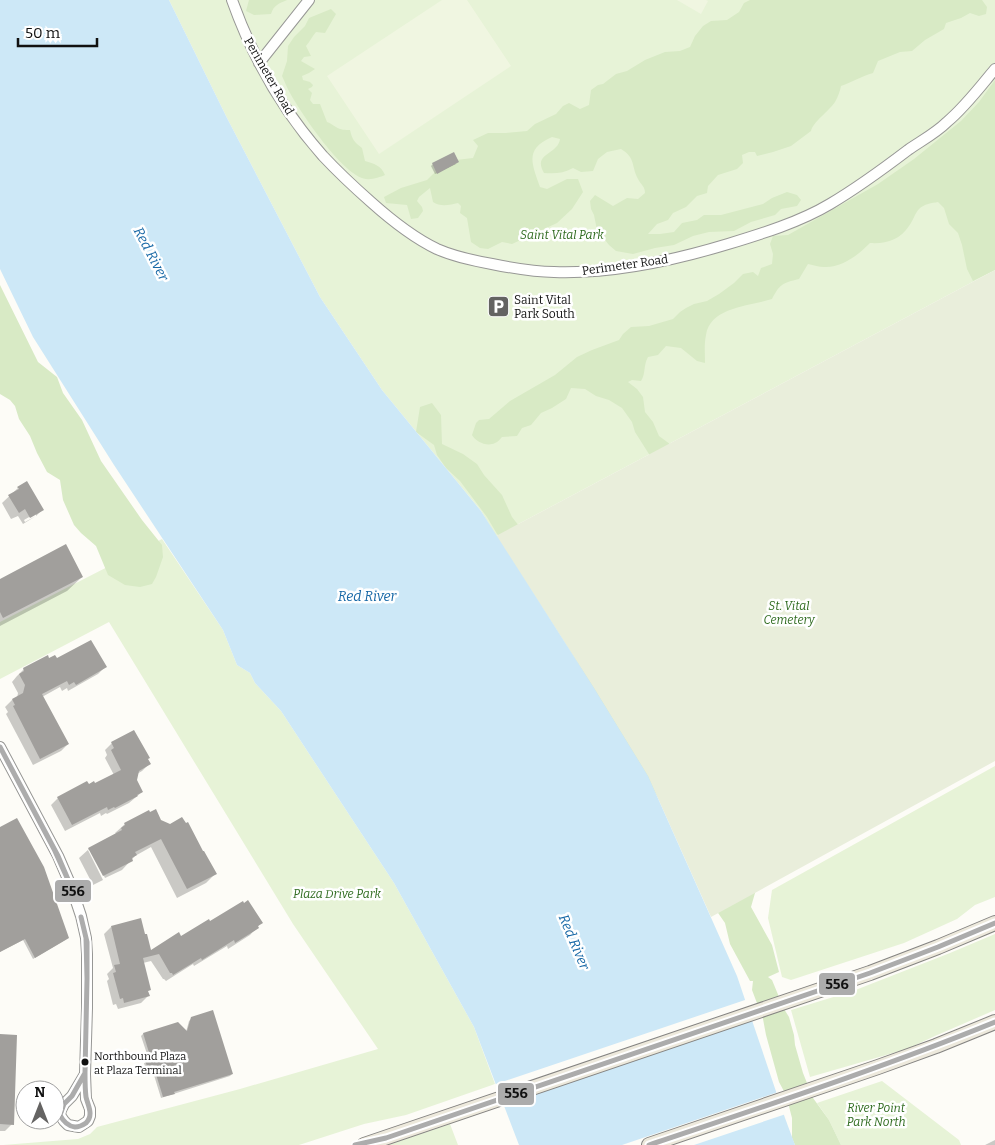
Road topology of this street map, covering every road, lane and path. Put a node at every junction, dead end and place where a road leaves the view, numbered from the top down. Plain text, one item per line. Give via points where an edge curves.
1 (232, 0) edge
2 (309, 0) edge
3 (259, 63) junction
4 (995, 69) edge
5 (0, 747) edge
6 (995, 923) edge
7 (995, 1022) edge
8 (85, 1074) junction
9 (386, 1138) junction
10 (355, 1145) edge
11 (364, 1145) edge
12 (649, 1145) edge

1 - 3 street, Perimeter Road
2 - 3 street
3 - 4 street, Perimeter Road via 287,109 317,149 350,184 407,231 438,249 484,262 553,272 592,272 695,254 750,238 811,213 869,179 947,123
5 - 8 street via 58,856 81,916 87,954
6 - 9 main road via 846,981
7 - 12 main road via 878,1068
8 - 8 street via 61,1110 60,1115 68,1125 79,1127 90,1116
9 - 10 main road
9 - 11 main road

